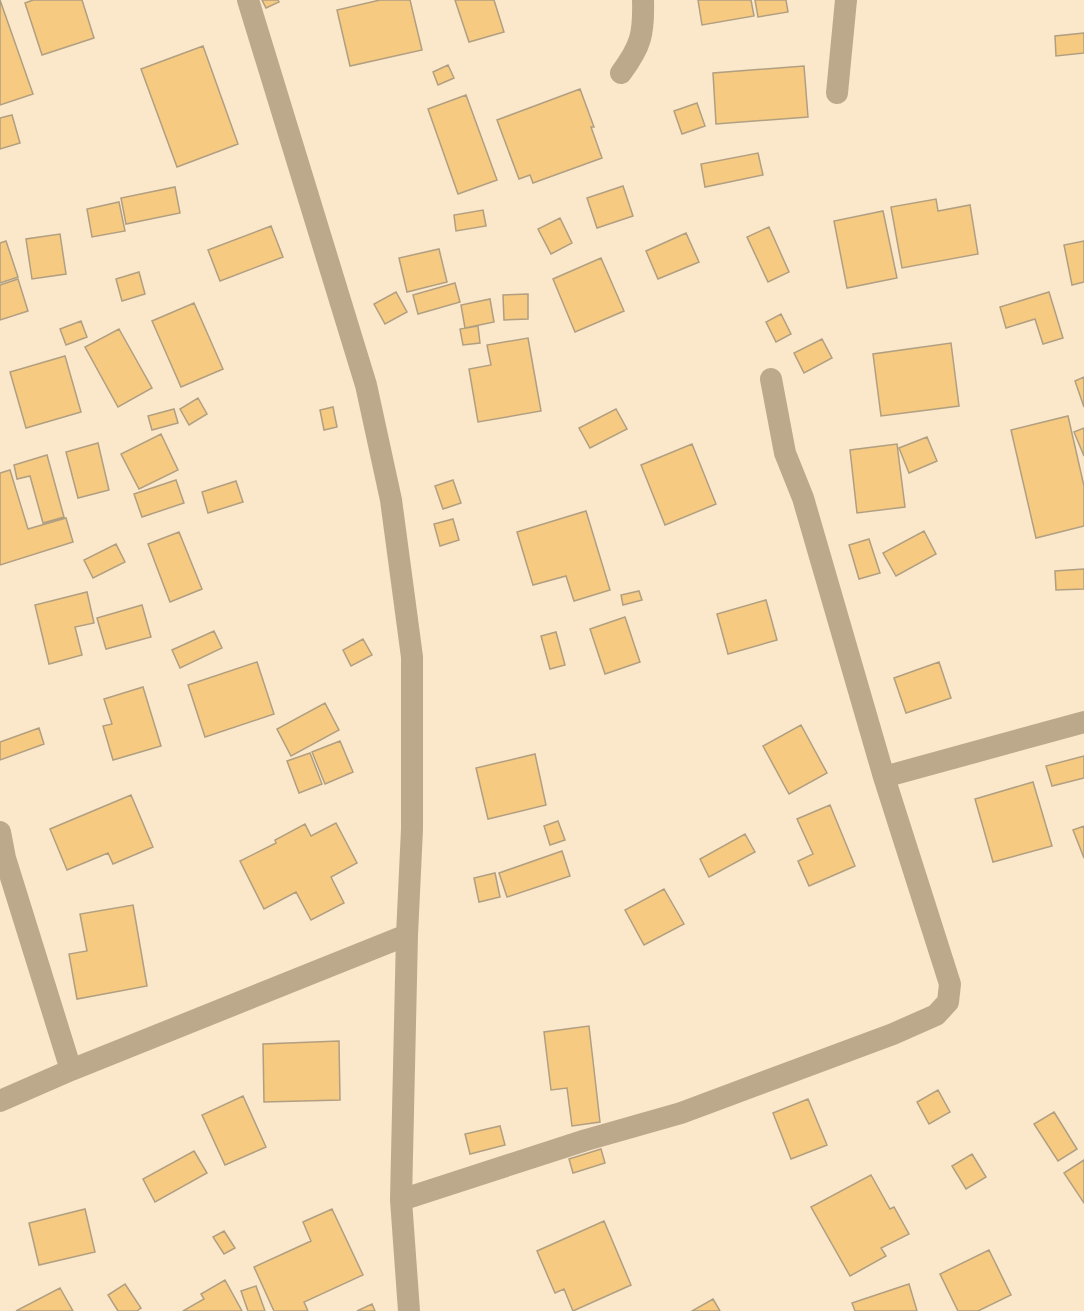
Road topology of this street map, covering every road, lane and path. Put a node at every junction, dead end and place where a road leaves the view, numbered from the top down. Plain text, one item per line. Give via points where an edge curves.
1 (248, 0) edge
2 (644, 0) edge
3 (846, 0) edge
4 (621, 74) dead end
5 (837, 93) dead end
6 (771, 380) dead end
7 (1084, 722) edge
8 (884, 777) junction
9 (0, 832) edge
10 (407, 935) junction
11 (71, 1070) junction
12 (0, 1101) edge
13 (401, 1200) junction
14 (409, 1311) edge

1 - 10 street via 366,385 391,500 412,657 412,829
2 - 4 street via 644,24 636,53
3 - 5 street
6 - 8 street via 785,453 803,498
7 - 8 street
8 - 13 street via 950,984 948,1002 936,1015 681,1113
9 - 11 street
10 - 11 street
10 - 13 street
11 - 12 street
13 - 14 street

